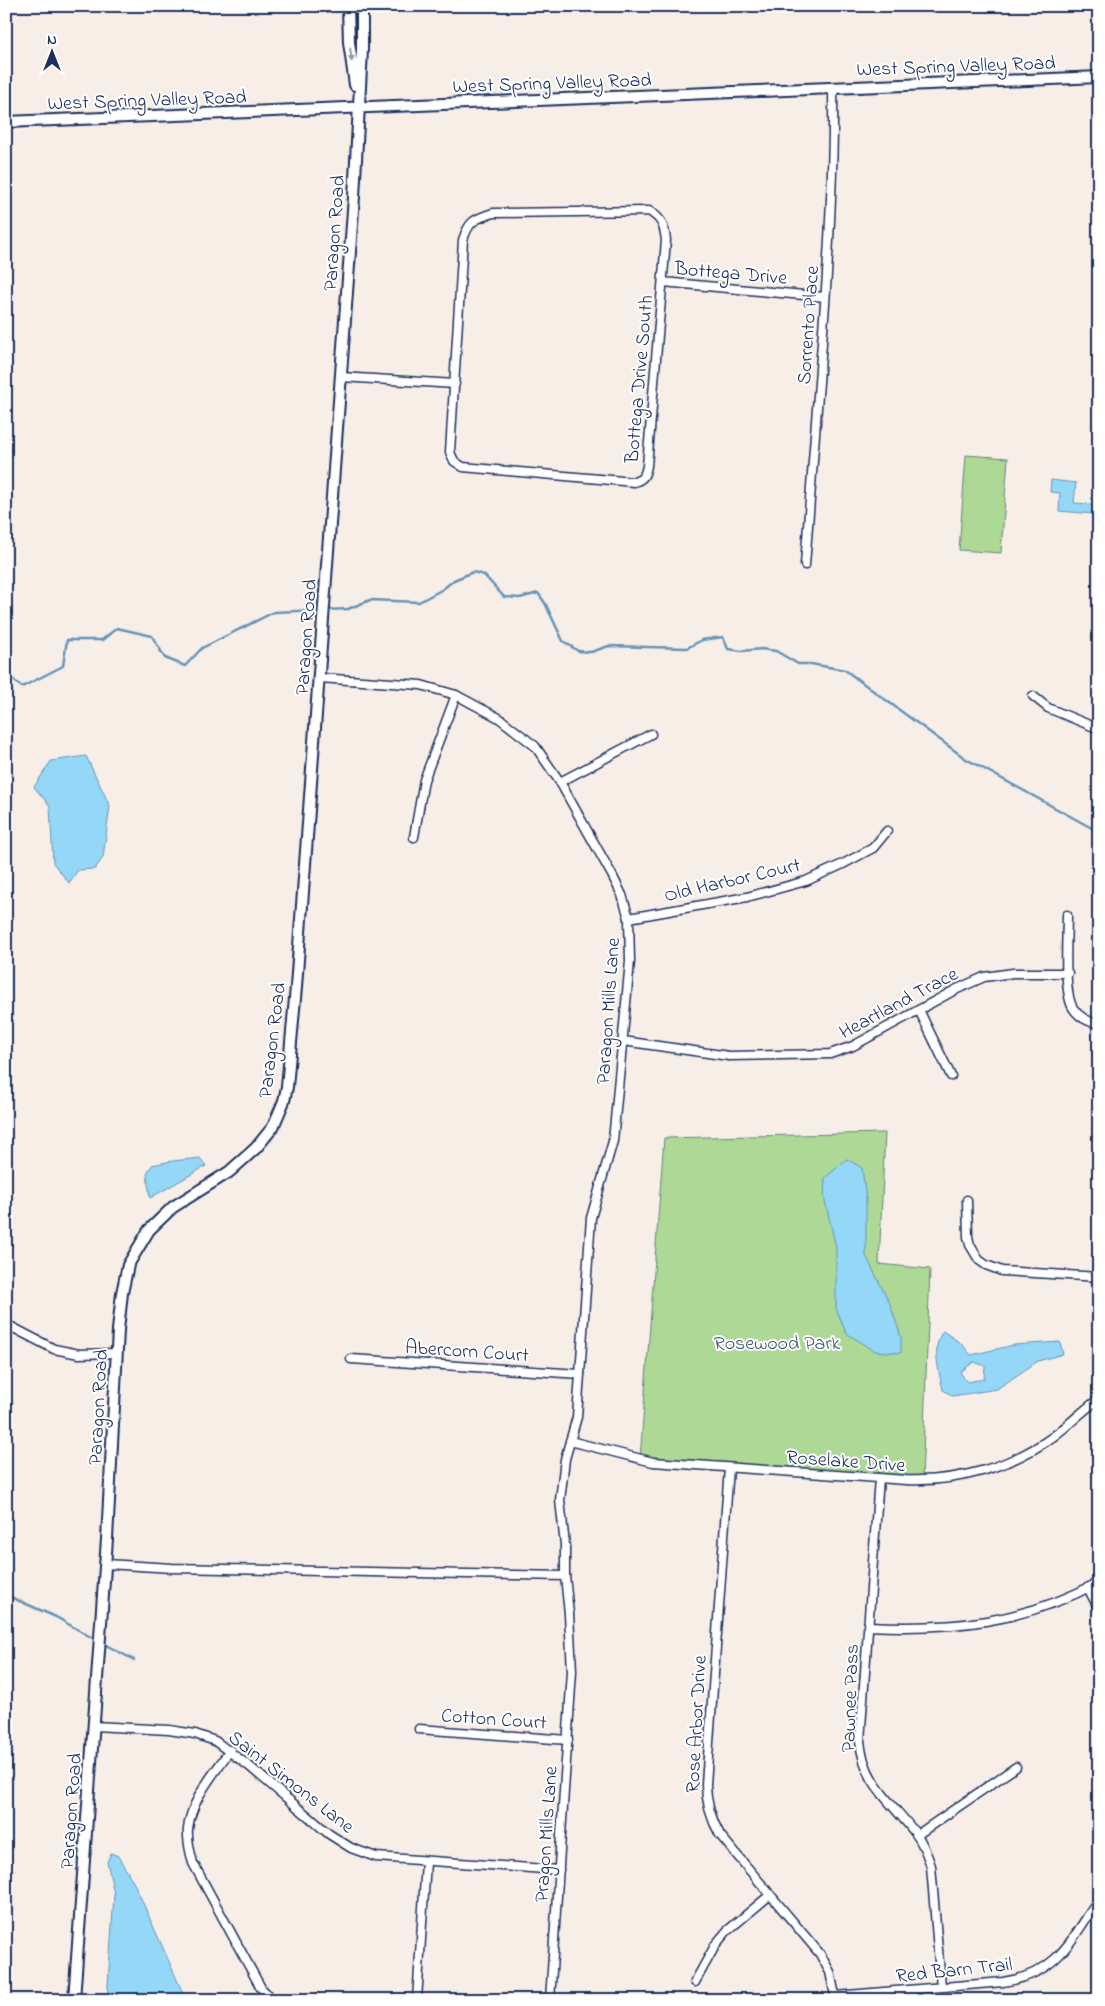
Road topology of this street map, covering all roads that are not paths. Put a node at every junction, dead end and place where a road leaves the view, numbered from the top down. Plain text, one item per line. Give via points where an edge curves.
1 (348, 6) edge
2 (362, 6) edge
3 (1099, 77) edge
4 (833, 88) junction
5 (358, 106) junction
6 (6, 122) edge
7 (663, 282) junction
8 (825, 297) junction
9 (341, 377) junction
10 (455, 384) junction
11 (804, 564) dead end
12 (319, 678) junction
13 (456, 695) junction
14 (1033, 696) dead end
15 (1099, 729) edge
16 (651, 734) dead end
17 (560, 782) junction
18 (886, 831) dead end
19 (414, 837) dead end
20 (1067, 915) dead end
21 (629, 918) junction
22 (1068, 973) junction
23 (919, 1010) junction
24 (1099, 1024) edge
25 (623, 1041) junction
26 (951, 1076) dead end
27 (967, 1200) dead end
28 (1099, 1277) edge
29 (6, 1324) edge
30 (117, 1353) junction
31 (351, 1359) dead end
32 (580, 1374) junction
33 (1099, 1399) edge
34 (570, 1441) junction
35 (729, 1468) junction
36 (879, 1478) junction
37 (106, 1564) junction
38 (565, 1576) junction
39 (1099, 1582) edge
40 (1088, 1588) junction
41 (1099, 1610) edge
42 (868, 1626) junction
43 (94, 1726) junction
44 (419, 1729) dead end
45 (568, 1740) junction
46 (230, 1750) junction
47 (1016, 1767) dead end
48 (917, 1835) junction
49 (426, 1862) junction
50 (559, 1870) junction
51 (770, 1895) junction
52 (1099, 1898) edge
53 (694, 1982) dead end
54 (941, 1986) junction
55 (836, 1998) edge
56 (74, 2000) edge
57 (273, 2000) edge
58 (417, 2000) edge
59 (550, 2000) edge

1 -> 5 street, Paragon Road
2 - 5 street, Paragon Road
3 - 4 street, West Spring Valley Road
4 - 5 street, West Spring Valley Road
4 - 8 street, Sorrento Place via 834,146
5 - 6 street, West Spring Valley Road
5 - 9 street, Paragon Road
7 - 8 street, Bottega Drive
7 - 10 street via 664,226 649,212 493,213 475,219 463,240
7 - 10 street, Bottega Drive South via 647,466 642,480 634,482 463,467 454,461 450,452
8 - 11 street, Sorrento Place
9 - 10 street
9 - 12 street, Paragon Road
12 - 13 street, Paragon Mills Lane via 421,685
12 - 30 street, Paragon Road via 296,987 284,1101 273,1127 252,1152 221,1178 173,1206 149,1230 128,1265
13 - 17 street, Paragon Mills Lane via 499,718 534,746
13 - 19 street via 424,780
14 - 15 street via 1048,708
16 - 17 street
17 - 21 street, Paragon Mills Lane via 612,875
18 - 21 street, Old Harbor Court via 873,848 806,881 747,897
20 - 22 street
21 - 25 street, Paragon Mills Lane via 630,961
22 - 23 street, Heartland Trace via 1013,972 984,977
22 - 24 street via 1072,1007 1082,1017
23 - 25 street, Heartland Trace via 854,1046 820,1055 729,1056
23 - 26 street
25 - 32 street, Paragon Mills Lane via 613,1141 592,1218
27 - 28 street via 970,1245 986,1265 1002,1271
29 - 30 street via 54,1349 79,1354
30 - 37 street, Paragon Road
31 - 32 street, Abercorn Court
32 - 34 street, Paragon Mills Lane via 578,1417
33 - 36 street, Roselake Drive via 1047,1440 1002,1464 937,1480
34 - 35 street, Roselake Drive via 653,1462
34 - 38 street, Paragon Mills Lane via 560,1500
35 - 36 street, Roselake Drive
35 - 51 street, Rose Arbor Drive via 706,1796 713,1823 720,1835
36 - 42 street, Pawnee Pass
37 - 38 street
37 - 43 street, Paragon Road
38 - 45 street, Pragon Mills Lane via 572,1671
39 - 40 street
40 - 41 street
40 - 42 street via 1043,1606 990,1621 939,1628
42 - 48 street, Pawnee Pass via 860,1742 864,1764 874,1784
43 - 46 street, Saint Simons Lane via 195,1734
43 - 56 street, Paragon Road
44 - 45 street, Cotton Court
45 - 50 street, Pragon Mills Lane
46 - 49 street, Saint Simons Lane via 351,1848 376,1857
46 - 57 street via 192,1810 189,1846 193,1863 261,1988
47 - 48 street
48 - 54 street, Pawnee Pass via 925,1848 933,1877
49 - 50 street, Saint Simons Lane
49 - 58 street
50 - 59 street, Pragon Mills Lane
51 - 53 street via 727,1931
51 - 55 street, Rose Arbor Drive via 820,1954 830,1972
52 - 54 street, Red Barn Trail via 1059,1956 1037,1973 1016,1980
54 - 55 street, Red Barn Trail

